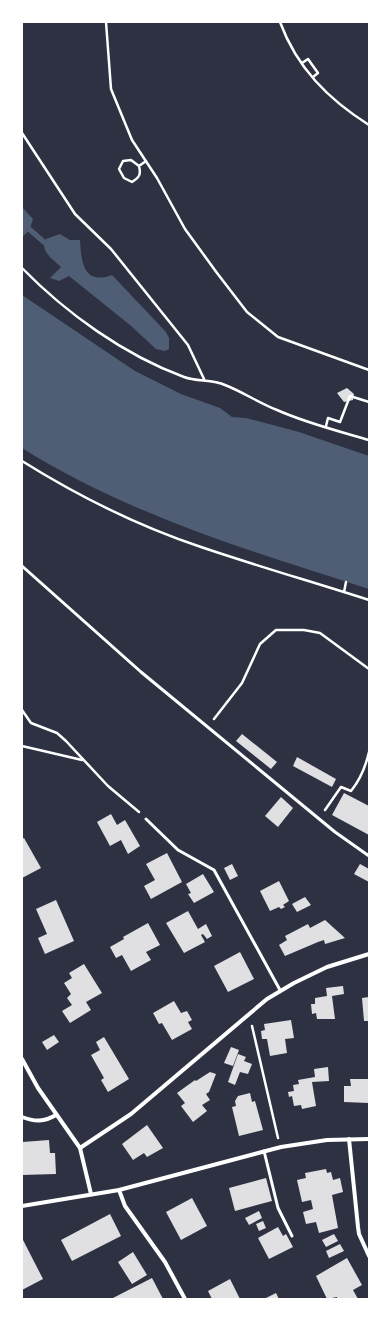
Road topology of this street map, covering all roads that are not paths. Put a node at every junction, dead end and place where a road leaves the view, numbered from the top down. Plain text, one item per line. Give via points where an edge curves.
1 (22, 566) edge
2 (146, 819) road end
3 (369, 856) edge
4 (369, 954) edge
5 (280, 990) junction
6 (22, 1058) edge
7 (56, 1115) junction
8 (22, 1117) edge
9 (349, 1139) junction
10 (369, 1139) edge
11 (80, 1148) junction
12 (264, 1151) junction
13 (119, 1190) junction
14 (91, 1194) junction
15 (22, 1206) edge
16 (292, 1236) dead end
17 (369, 1256) edge
18 (185, 1299) edge

1 - 3 lane via 208,728 319,819
2 - 5 lane via 178,850 214,870
4 - 5 street via 327,967
5 - 11 street via 131,1114
6 - 7 street
7 - 8 street via 47,1120 35,1121
7 - 11 street
9 - 10 street
9 - 12 street via 312,1142
9 - 17 street via 359,1234
11 - 14 street
12 - 13 street
12 - 16 lane via 278,1208
13 - 14 street
13 - 18 street via 126,1206 165,1262
14 - 15 street

